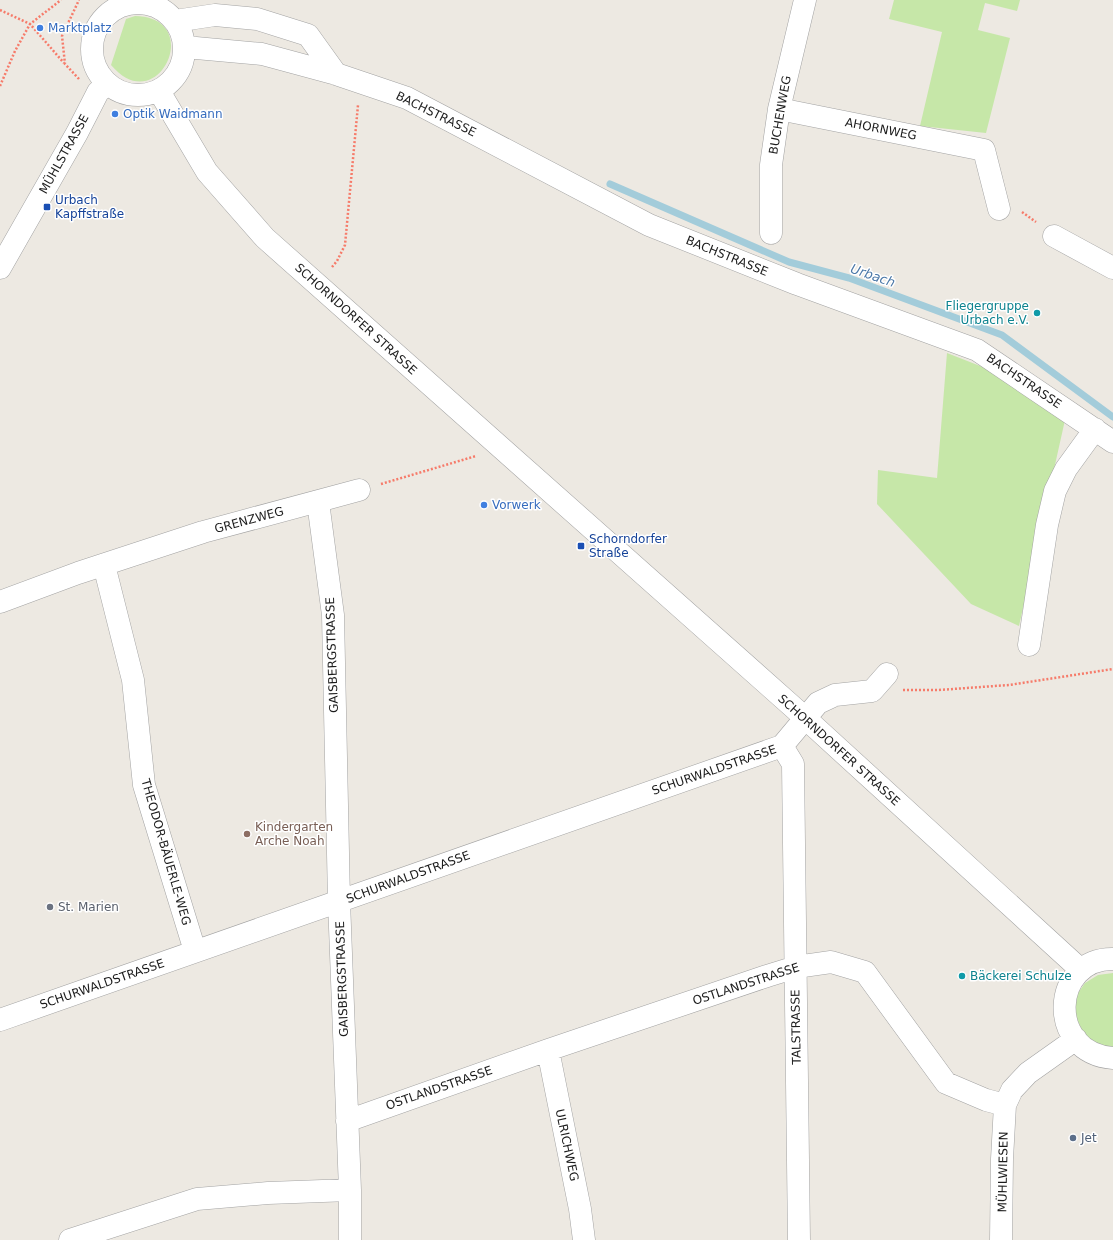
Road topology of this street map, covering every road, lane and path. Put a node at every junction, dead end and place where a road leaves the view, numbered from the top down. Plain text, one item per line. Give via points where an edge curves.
1 (61, 0) edge
2 (79, 0) edge
3 (805, 0) edge
4 (131, 2) edge
5 (0, 10) edge
6 (175, 21) junction
7 (30, 24) junction
8 (185, 47) junction
9 (65, 64) junction
10 (336, 74) junction
11 (76, 78) dead end
12 (360, 82) junction
13 (107, 84) junction
14 (0, 86) edge
15 (159, 91) junction
16 (779, 109) junction
17 (997, 200) joint
18 (771, 232) dead end
19 (1054, 236) joint
20 (0, 268) edge
21 (1113, 268) edge
22 (316, 284) junction
23 (1095, 429) junction
24 (1113, 442) edge
25 (502, 449) junction
26 (359, 490) joint
27 (318, 502) junction
28 (104, 565) junction
29 (0, 602) edge
30 (1029, 645) dead end
31 (1113, 669) edge
32 (887, 674) dead end
33 (872, 691) junction
34 (806, 719) junction
35 (782, 746) junction
36 (339, 901) junction
37 (195, 951) junction
38 (1113, 959) edge
39 (796, 967) junction
40 (1081, 970) junction
41 (0, 1020) edge
42 (1076, 1039) junction
43 (548, 1050) junction
44 (1113, 1058) edge
45 (1005, 1105) junction
46 (347, 1121) junction
47 (350, 1190) junction
48 (82, 1238) edge
49 (350, 1240) edge
50 (584, 1240) edge
51 (799, 1240) edge
52 (1001, 1240) edge

1 - 7 path
2 - 9 path via 62,36
3 - 16 street, BUCHENWEG
4 - 6 street via 155,6
4 - 13 street via 105,17 96,29 92,43 92,58 97,72
5 - 7 path
6 - 8 street
6 - 10 street via 215,15 229,16 257,19 308,35
7 - 9 path
7 - 14 path
8 - 10 street, BACHSTRASSE via 262,54
8 - 15 street via 178,73
9 - 11 path
10 - 12 street, BACHSTRASSE
12 - 22 path via 345,245 337,261
12 - 23 street, BACHSTRASSE via 407,98 649,225 797,284 977,350
13 - 15 street via 118,92 132,95 146,95
13 - 20 street, MÜHLSTRASSE via 98,92
15 - 22 street, SCHORNDORFER STRASSE via 207,172 265,238
16 - 17 street, AHORNWEG via 984,150
16 - 18 street, BUCHENWEG via 771,165
17 - 19 path
19 - 21 street
22 - 25 street, SCHORNDORFER STRASSE
23 - 24 street, BACHSTRASSE
23 - 30 street via 1066,469 1055,491 1047,525
25 - 26 path
25 - 34 street, SCHORNDORFER STRASSE
26 - 27 street, GRENZWEG
27 - 28 street, GRENZWEG via 203,532
27 - 36 street, GAISBERGSTRASSE via 333,615
28 - 29 street, GRENZWEG
28 - 37 street, THEODOR-BÄUERLE-WEG via 133,680 144,785
31 - 33 path via 1009,685
32 - 33 street
33 - 34 street, SCHURWALDSTRASSE via 835,695 818,704
34 - 35 street, SCHURWALDSTRASSE
34 - 40 street, SCHORNDORFER STRASSE
35 - 36 street, SCHURWALDSTRASSE
35 - 39 street, TALSTRASSE via 794,764
36 - 37 street, SCHURWALDSTRASSE
36 - 46 street, GAISBERGSTRASSE
37 - 41 street, SCHURWALDSTRASSE
38 - 40 street via 1093,962
39 - 43 street, OSTLANDSTRASSE
39 - 45 street, OSTLANDSTRASSE via 831,962 865,972 946,1084
39 - 51 street, TALSTRASSE
40 - 42 street via 1068,987 1063,1008 1068,1029
42 - 44 street via 1081,1046 1096,1055
42 - 45 street via 1028,1073 1012,1090
43 - 46 street, OSTLANDSTRASSE
43 - 50 street, ULRICHWEG
45 - 52 street, MÜHLWIESEN
46 - 47 street, GAISBERGSTRASSE
47 - 48 street via 197,1199
47 - 49 street, GAISBERGSTRASSE

